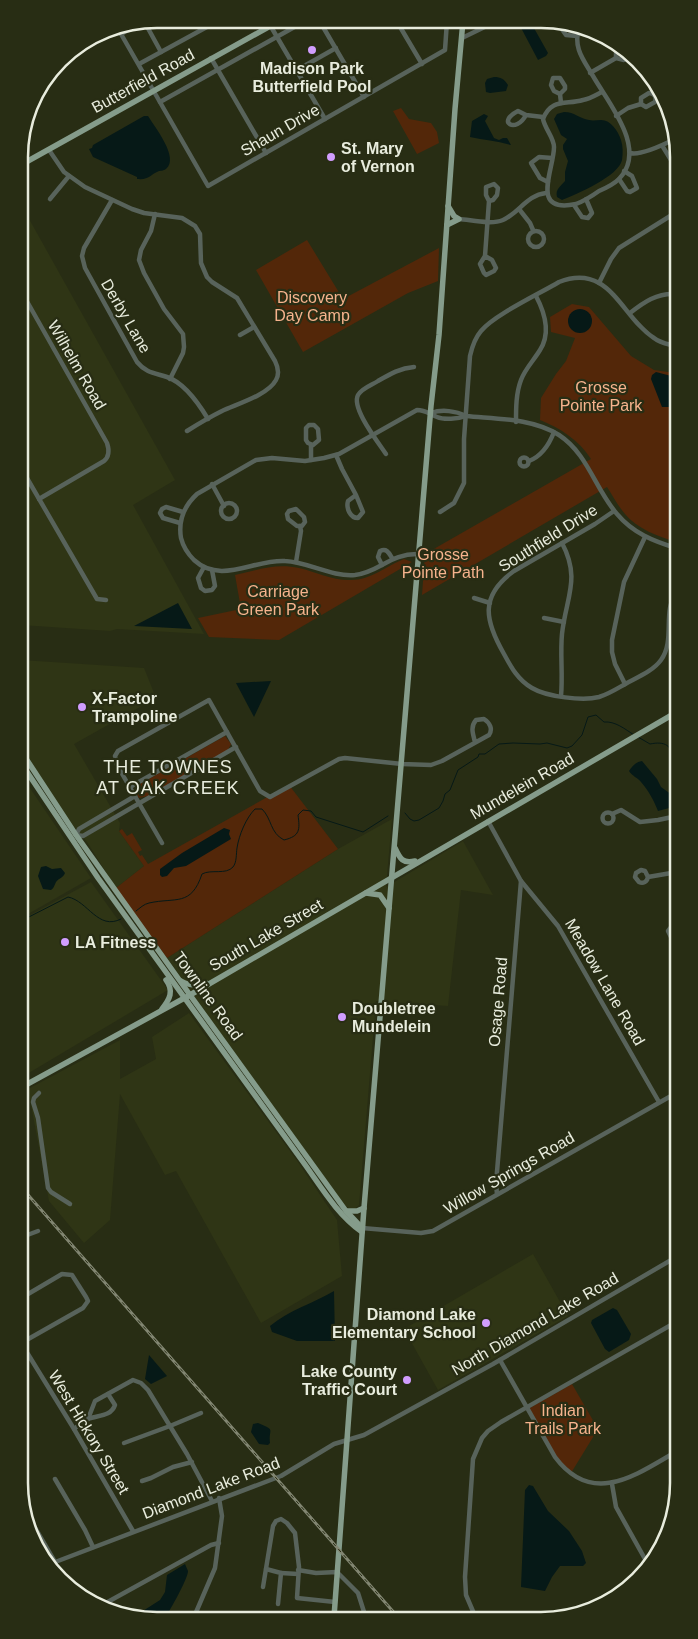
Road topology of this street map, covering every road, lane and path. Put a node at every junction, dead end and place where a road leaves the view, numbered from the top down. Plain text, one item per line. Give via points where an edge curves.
1 (147, 28) edge
2 (205, 28) edge
3 (265, 28) edge
4 (272, 28) edge
5 (293, 28) edge
6 (324, 28) edge
7 (401, 28) edge
8 (446, 28) edge
9 (463, 28) edge
10 (483, 28) edge
11 (562, 29) edge
12 (125, 31) edge
13 (578, 33) edge
14 (121, 34) joint
15 (577, 36) junction
16 (277, 37) junction
17 (462, 38) junction
18 (336, 48) junction
19 (161, 52) junction
20 (617, 52) edge
21 (211, 58) junction
22 (616, 58) junction
23 (626, 59) edge
24 (139, 64) junction
25 (422, 64) junction
26 (218, 70) junction
27 (297, 70) junction
28 (590, 73) junction
29 (153, 90) junction
30 (602, 92) junction
31 (560, 94) dead end
32 (364, 97) junction
33 (160, 102) junction
34 (561, 103) junction
35 (641, 104) dead end
36 (526, 115) dead end
37 (616, 116) junction
38 (544, 117) junction
39 (326, 119) junction
40 (669, 142) edge
41 (663, 146) junction
42 (49, 150) junction
43 (266, 153) junction
44 (630, 153) junction
45 (552, 158) junction
46 (670, 158) edge
47 (28, 161) edge
48 (624, 171) junction
49 (69, 176) junction
50 (619, 179) junction
51 (548, 182) junction
52 (546, 193) junction
53 (50, 199) dead end
54 (586, 199) junction
55 (112, 200) junction
56 (489, 201) dead end
57 (574, 205) junction
58 (448, 206) junction
59 (519, 209) junction
60 (155, 214) junction
61 (670, 216) edge
62 (459, 219) junction
63 (487, 221) junction
64 (447, 225) junction
65 (534, 230) dead end
66 (485, 256) dead end
67 (599, 283) junction
68 (670, 295) edge
69 (536, 296) junction
70 (28, 303) edge
71 (630, 313) junction
72 (254, 327) junction
73 (240, 335) dead end
74 (670, 345) edge
75 (414, 367) dead end
76 (170, 379) junction
77 (431, 413) junction
78 (466, 416) junction
79 (208, 419) junction
80 (516, 422) junction
81 (187, 431) dead end
82 (554, 432) junction
83 (373, 436) junction
84 (311, 445) junction
85 (386, 454) dead end
86 (336, 455) junction
87 (311, 460) junction
88 (529, 461) dead end
89 (28, 480) edge
90 (212, 484) junction
91 (356, 495) junction
92 (39, 499) junction
93 (224, 506) dead end
94 (614, 511) junction
95 (440, 512) dead end
96 (182, 514) junction
97 (180, 523) junction
98 (300, 526) dead end
99 (645, 537) junction
100 (562, 543) junction
101 (670, 546) edge
102 (419, 554) junction
103 (392, 558) junction
104 (296, 562) junction
105 (382, 564) junction
106 (204, 567) junction
107 (212, 570) junction
108 (474, 598) dead end
109 (106, 600) dead end
110 (490, 602) junction
111 (670, 610) edge
112 (544, 618) dead end
113 (564, 622) junction
114 (625, 684) junction
115 (561, 696) junction
116 (670, 716) edge
117 (228, 732) junction
118 (475, 742) junction
119 (236, 747) junction
120 (28, 762) edge
121 (402, 764) junction
122 (28, 773) edge
123 (130, 787) junction
124 (135, 796) junction
125 (139, 803) junction
126 (612, 814) dead end
127 (670, 817) edge
128 (488, 821) junction
129 (76, 835) junction
130 (162, 843) dead end
131 (395, 846) junction
132 (420, 861) junction
133 (670, 873) edge
134 (648, 877) dead end
135 (392, 878) junction
136 (521, 881) junction
137 (364, 894) junction
138 (389, 908) junction
139 (157, 960) junction
140 (178, 978) junction
141 (215, 980) junction
142 (187, 997) junction
143 (162, 1010) junction
144 (28, 1084) edge
145 (40, 1093) dead end
146 (670, 1096) edge
147 (659, 1102) junction
148 (497, 1194) junction
149 (70, 1204) dead end
150 (364, 1208) junction
151 (346, 1211) junction
152 (362, 1230) junction
153 (38, 1231) dead end
154 (28, 1235) edge
155 (670, 1261) edge
156 (28, 1294) edge
157 (670, 1326) edge
158 (28, 1341) edge
159 (28, 1352) edge
160 (500, 1360) junction
161 (108, 1394) junction
162 (526, 1407) junction
163 (201, 1413) dead end
164 (404, 1413) joint
165 (88, 1419) junction
166 (170, 1426) junction
167 (74, 1429) junction
168 (346, 1441) junction
169 (124, 1443) dead end
170 (670, 1455) edge
171 (192, 1462) junction
172 (55, 1479) dead end
173 (142, 1481) dead end
174 (612, 1484) junction
175 (219, 1498) junction
176 (212, 1501) junction
177 (133, 1531) junction
178 (219, 1543) junction
179 (93, 1547) junction
180 (645, 1559) edge
181 (55, 1562) edge
182 (266, 1569) junction
183 (298, 1572) junction
184 (337, 1572) junction
185 (280, 1574) junction
186 (263, 1587) dead end
187 (107, 1602) edge
188 (335, 1602) junction
189 (278, 1604) dead end
190 (196, 1612) edge
191 (334, 1612) edge
192 (364, 1612) edge
193 (473, 1612) edge

1 - 19 street
2 - 19 street
3 - 21 main road, Butterfield Road
4 - 16 street
5 - 16 street
6 - 18 street
7 - 25 street
8 - 25 street, Shaun Drive via 445,50
9 - 17 main road
10 - 17 street
11 - 15 street via 566,35
12 - 14 street
13 - 15 street
14 - 24 street
15 - 28 street via 581,57
16 - 26 street
16 - 27 street
17 - 58 main road
18 - 27 street
18 - 32 street
19 - 24 street
20 - 22 street
21 - 26 street
21 - 29 main road, Butterfield Road
22 - 23 street
22 - 28 street
24 - 29 street
25 - 32 street, Shaun Drive
26 - 33 street
26 - 43 street
27 - 39 street
28 - 30 street
29 - 33 street
29 - 42 main road, Butterfield Road
30 - 34 street via 583,100
30 - 37 street
31 - 34 street
32 - 39 street, Shaun Drive
33 - 43 street, Shaun Drive via 208,186
34 - 38 street via 549,108
35 - 37 street
36 - 38 street
37 - 44 street via 627,136
38 - 45 street via 544,127 554,146
39 - 43 street, Shaun Drive
40 - 41 street
41 - 44 street via 639,154
41 - 46 street
42 - 47 main road, Butterfield Road
42 - 49 street
44 - 48 street
45 - 51 street
45 - 51 street via 539,157 531,162 540,178
48 - 50 street
48 - 50 street via 632,176 637,188 630,192
49 - 53 street
49 - 55 street via 84,188
50 - 54 street
51 - 52 street
52 - 57 street via 555,204
52 - 59 street via 530,199
54 - 57 street
54 - 57 street via 592,213 588,218 582,218
55 - 60 street
55 - 76 street, Derby Lane via 81,252 83,263 137,362 154,377
56 - 63 street
58 - 62 main road
58 - 64 main road
59 - 63 street via 497,222
59 - 65 street
60 - 72 street via 182,218 195,226 201,239 204,272 212,282 237,298
60 - 76 street via 139,260 164,310 183,334 183,353
61 - 67 street via 619,248
62 - 63 street
62 - 64 main road
63 - 66 street
64 - 77 main road
67 - 69 street via 582,278 571,279 559,282
67 - 71 street
68 - 71 street via 655,297
69 - 78 street via 493,320 478,335 470,356
69 - 80 street via 545,318 544,339 540,351 521,378
70 - 92 street, Wilhelm Road via 107,443 108,453 104,460
71 - 74 street via 646,333
72 - 73 street
72 - 79 street via 278,367 276,381 244,402
75 - 83 street via 397,370 358,394 357,406
76 - 79 street, Derby Lane via 193,396
77 - 78 street via 438,411
77 - 83 street via 413,412
77 - 102 main road
78 - 80 street
78 - 95 street via 463,486 454,503
79 - 81 street
80 - 82 street via 534,424
82 - 88 street via 543,452
82 - 94 street via 579,453
83 - 85 street
83 - 86 street
84 - 84 street via 306,438 306,428 312,424 318,429 319,440
84 - 87 street
86 - 87 street
86 - 91 street
87 - 90 street via 263,458
89 - 92 street
90 - 93 street
90 - 96 street via 190,500
91 - 91 street via 363,512 358,518 351,516 347,505
92 - 109 street via 97,598
94 - 99 street
94 - 100 street, Southfield Drive
96 - 97 street
96 - 97 street via 166,507 160,513 162,518
97 - 106 street via 183,545
98 - 104 street
99 - 101 street
99 - 114 street via 624,582 612,640 615,664
100 - 110 street, Southfield Drive via 504,578
100 - 113 street via 573,575
102 - 103 street
102 - 121 main road
103 - 105 street
103 - 105 street via 388,551 380,551 378,556
104 - 105 street via 350,575 368,572
104 - 107 street via 273,561 230,571
106 - 107 street
106 - 107 street via 198,578 205,591 215,586
108 - 110 street
110 - 115 street, Southfield Drive via 490,628 518,677 543,693
111 - 114 street, Southfield Drive via 667,646 662,659
112 - 113 street
113 - 115 street
114 - 115 street, Southfield Drive via 599,697
116 - 128 main road, Mundelein Road
117 - 119 street
117 - 123 street
117 - 123 street via 209,700 118,751 114,756
118 - 118 street via 490,733 490,724 484,718 473,724
118 - 121 street via 436,764
119 - 121 street via 260,791 270,797 339,759
119 - 125 street
120 - 129 main road, Townline Road
121 - 131 main road
122 - 139 main road, Townline Road
123 - 124 street
124 - 125 street
124 - 129 street via 79,829
125 - 129 street via 83,836
125 - 130 street
126 - 127 street via 621,810 640,822
128 - 132 main road, Mundelein Road
128 - 136 street
129 - 140 main road, Townline Road
131 - 132 main road via 404,862
131 - 135 main road
132 - 135 main road, Mundelein Road
133 - 134 street
135 - 137 main road, South Lake Street
135 - 138 main road
136 - 147 street, Meadow Lane Road via 558,926
136 - 148 street, Osage Road
137 - 138 main road via 380,895
137 - 141 main road, South Lake Street
138 - 150 main road
139 - 142 main road, Townline Road
139 - 143 main road via 171,990
140 - 141 main road via 194,985
140 - 142 main road, Townline Road
141 - 142 main road, South Lake Street
142 - 143 main road, South Lake Street
142 - 151 main road, Townline Road
142 - 152 main road, Townline Road via 337,1208 350,1224
143 - 144 main road, South Lake Street
145 - 149 street via 33,1102 48,1188
146 - 147 street, Willow Springs Road
147 - 148 street, Willow Springs Road
148 - 152 street, Willow Springs Road via 429,1232
150 - 151 main road
150 - 152 main road
151 - 152 main road, Townline Road
152 - 168 main road
153 - 154 street
155 - 160 street, North Diamond Lake Road
156 - 158 street via 66,1273 72,1275 88,1301 83,1308
157 - 162 street
159 - 167 street, West Hickory Street
160 - 162 street
160 - 164 street, North Diamond Lake Road
161 - 165 street via 93,1403
161 - 165 street via 116,1405 113,1410 101,1417
161 - 166 street via 137,1380 148,1390
162 - 174 street via 564,1468 589,1482
162 - 193 street via 488,1431 478,1443 473,1459 464,1578 466,1595
163 - 166 street
164 - 168 street, Diamond Lake Road
165 - 167 street
166 - 169 street
166 - 171 street
167 - 177 street, West Hickory Street
168 - 175 street, Diamond Lake Road via 334,1444 281,1476
168 - 184 main road
170 - 174 street via 635,1476
171 - 173 street
171 - 176 street
172 - 179 street
174 - 180 street via 616,1507
175 - 176 street, Diamond Lake Road
175 - 178 street via 222,1516
176 - 177 street, Diamond Lake Road
177 - 179 street, Diamond Lake Road
178 - 187 street
178 - 190 street via 215,1568
179 - 181 street, Diamond Lake Road
182 - 183 street via 273,1526 281,1519 295,1533
182 - 185 street
182 - 186 street
183 - 184 street
183 - 185 street
183 - 188 street via 297,1598
184 - 188 main road
184 - 192 street via 358,1593
185 - 189 street
188 - 191 main road

